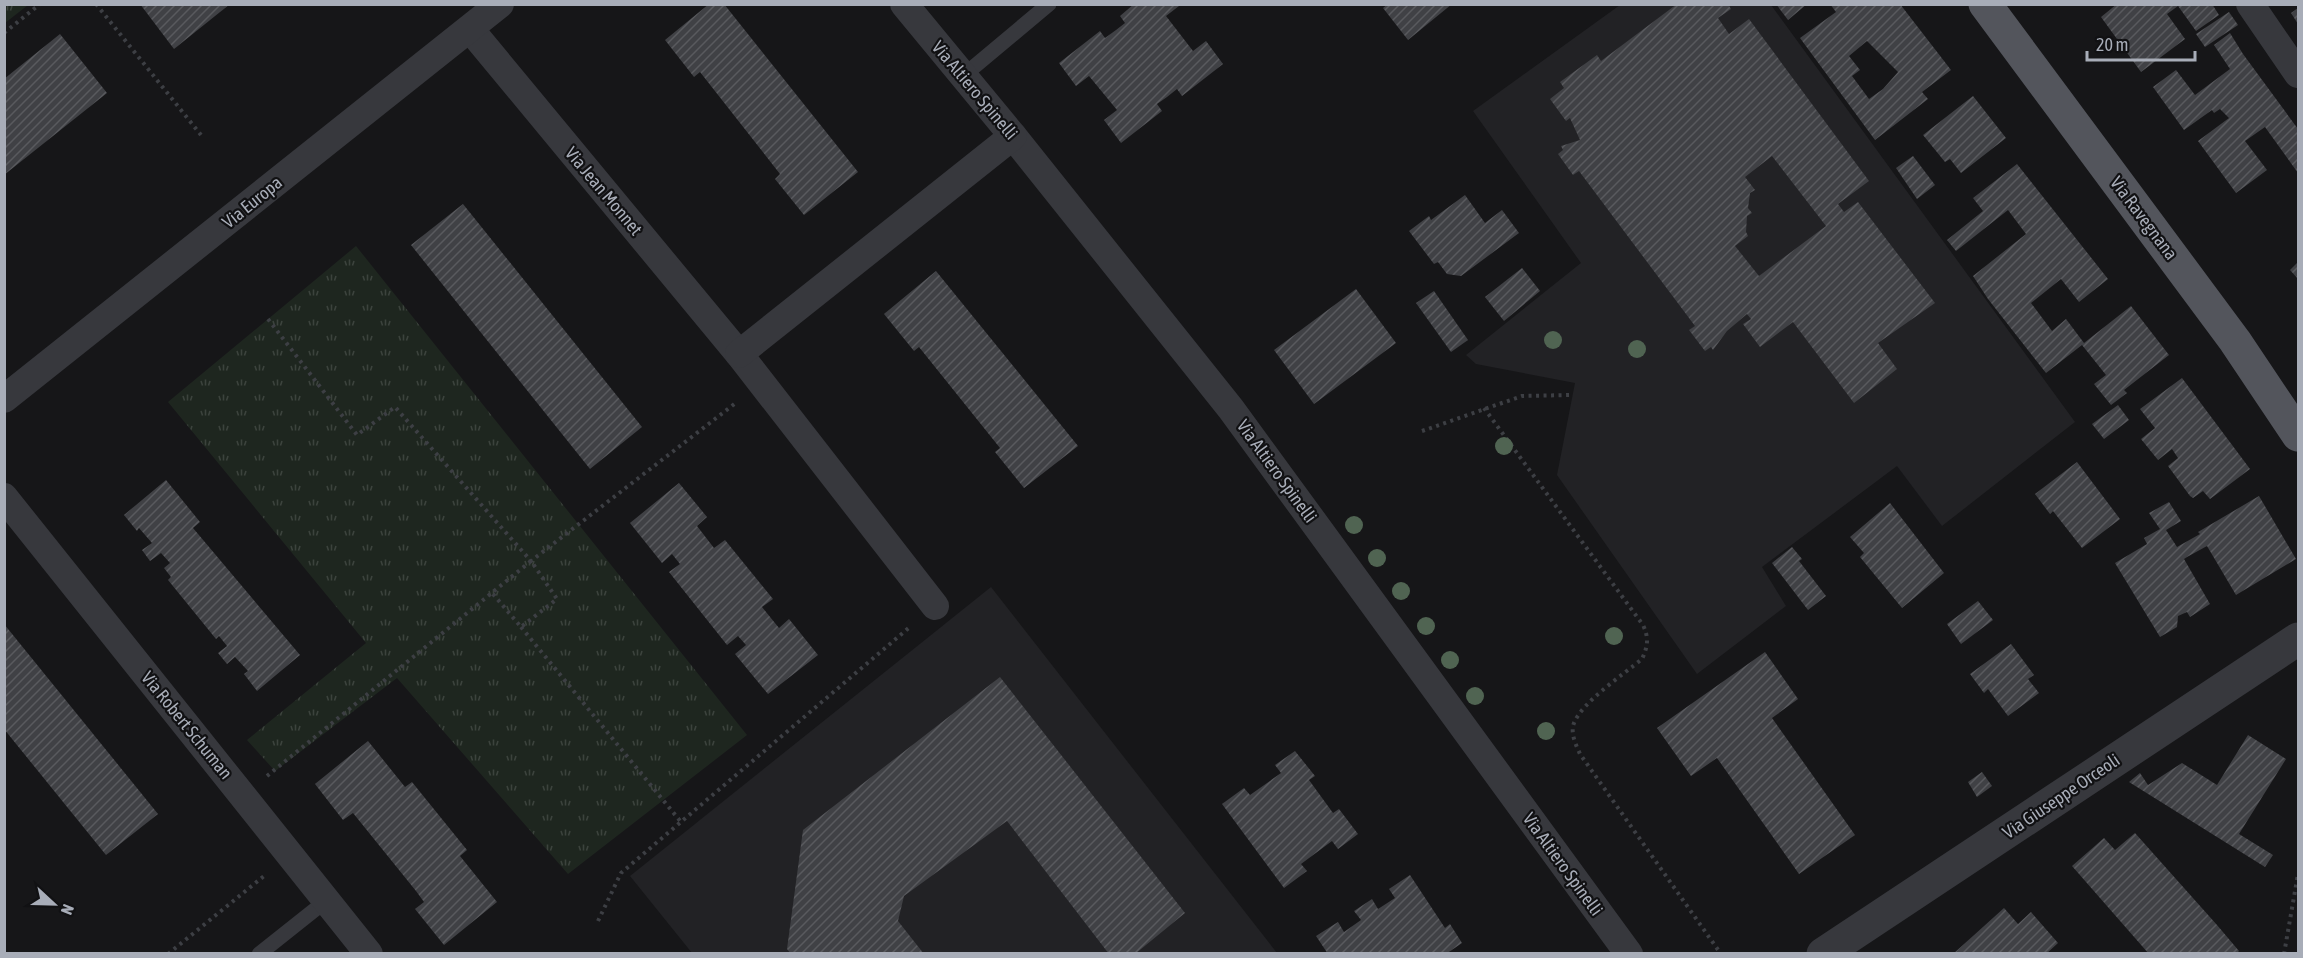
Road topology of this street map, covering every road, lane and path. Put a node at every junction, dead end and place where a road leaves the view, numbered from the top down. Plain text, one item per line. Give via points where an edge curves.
1 (40, 4) edge
2 (96, 4) edge
3 (500, 4) edge
4 (904, 4) edge
5 (1049, 4) edge
6 (1985, 4) edge
7 (2250, 4) edge
8 (470, 28) junction
9 (4, 33) edge
10 (2298, 74) edge
11 (963, 76) junction
12 (201, 135) dead end
13 (1013, 136) junction
14 (268, 319) dead end
15 (739, 354) junction
16 (762, 383) junction
17 (1572, 395) dead end
18 (4, 399) edge
19 (1484, 408) junction
20 (1422, 431) dead end
21 (2298, 435) edge
22 (4, 497) edge
23 (531, 561) junction
24 (493, 594) junction
25 (935, 606) joint
26 (520, 627) junction
27 (2298, 639) edge
28 (243, 795) junction
29 (681, 822) junction
30 (290, 854) junction
31 (2298, 874) edge
32 (327, 900) junction
33 (598, 921) dead end
34 (168, 954) edge
35 (259, 954) edge
36 (369, 954) edge
37 (1629, 954) edge
38 (1721, 954) edge
39 (1823, 954) edge
40 (2284, 954) edge

1 - 9 path
2 - 12 path
3 - 8 street, Via Europa
4 - 11 street, Via Altiero Spinelli
5 - 11 lane
6 - 21 main road, Via Ravegnana via 2235,341
7 - 10 street
8 - 15 street, Via Jean Monnet
8 - 18 street, Via Europa
11 - 13 street, Via Altiero Spinelli
13 - 15 street
13 - 37 street, Via Altiero Spinelli via 1231,408
14 - 23 path via 357,435 395,406
15 - 16 street, Via Jean Monnet
16 - 23 path
16 - 25 street, Via Jean Monnet
17 - 19 path via 1522,396
19 - 20 path
19 - 38 path via 1648,635 1642,659 1584,707 1573,724 1574,739 1580,754
22 - 28 street, Via Robert Schuman
23 - 24 path
23 - 26 path via 557,598
24 - 26 path
24 - 28 path
25 - 29 path
26 - 29 path
27 - 39 street, Via Giuseppe Orceoli
28 - 30 street, Via Robert Schuman
29 - 33 path via 621,873
30 - 32 street, Via Robert Schuman
30 - 34 path
31 - 40 path
32 - 35 lane
32 - 36 street, Via Robert Schuman

